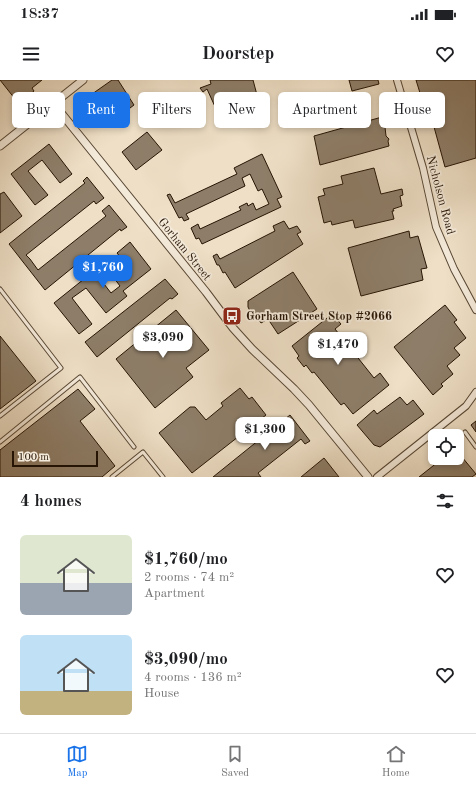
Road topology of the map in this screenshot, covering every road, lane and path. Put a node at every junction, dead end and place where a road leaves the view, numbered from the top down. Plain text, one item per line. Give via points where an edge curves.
1 (83, 80) edge
2 (397, 80) edge
3 (65, 94) edge
4 (65, 118) edge
5 (22, 128) edge
6 (0, 146) edge
7 (0, 289) edge
8 (476, 310) edge
9 (476, 392) edge
10 (0, 416) edge
11 (465, 432) dead end
12 (0, 442) edge
13 (134, 447) dead end
14 (476, 447) edge
15 (112, 477) edge
16 (163, 477) edge
17 (368, 477) edge
18 (377, 477) edge

1 - 3 street
2 - 8 street, Nicholson Road via 439,234
4 - 17 street, Gorham Street via 233,328 309,405
5 - 6 street
7 - 10 lane via 60,368
9 - 18 street via 466,406
11 - 14 lane
12 - 13 lane via 80,377
15 - 16 lane via 143,452

